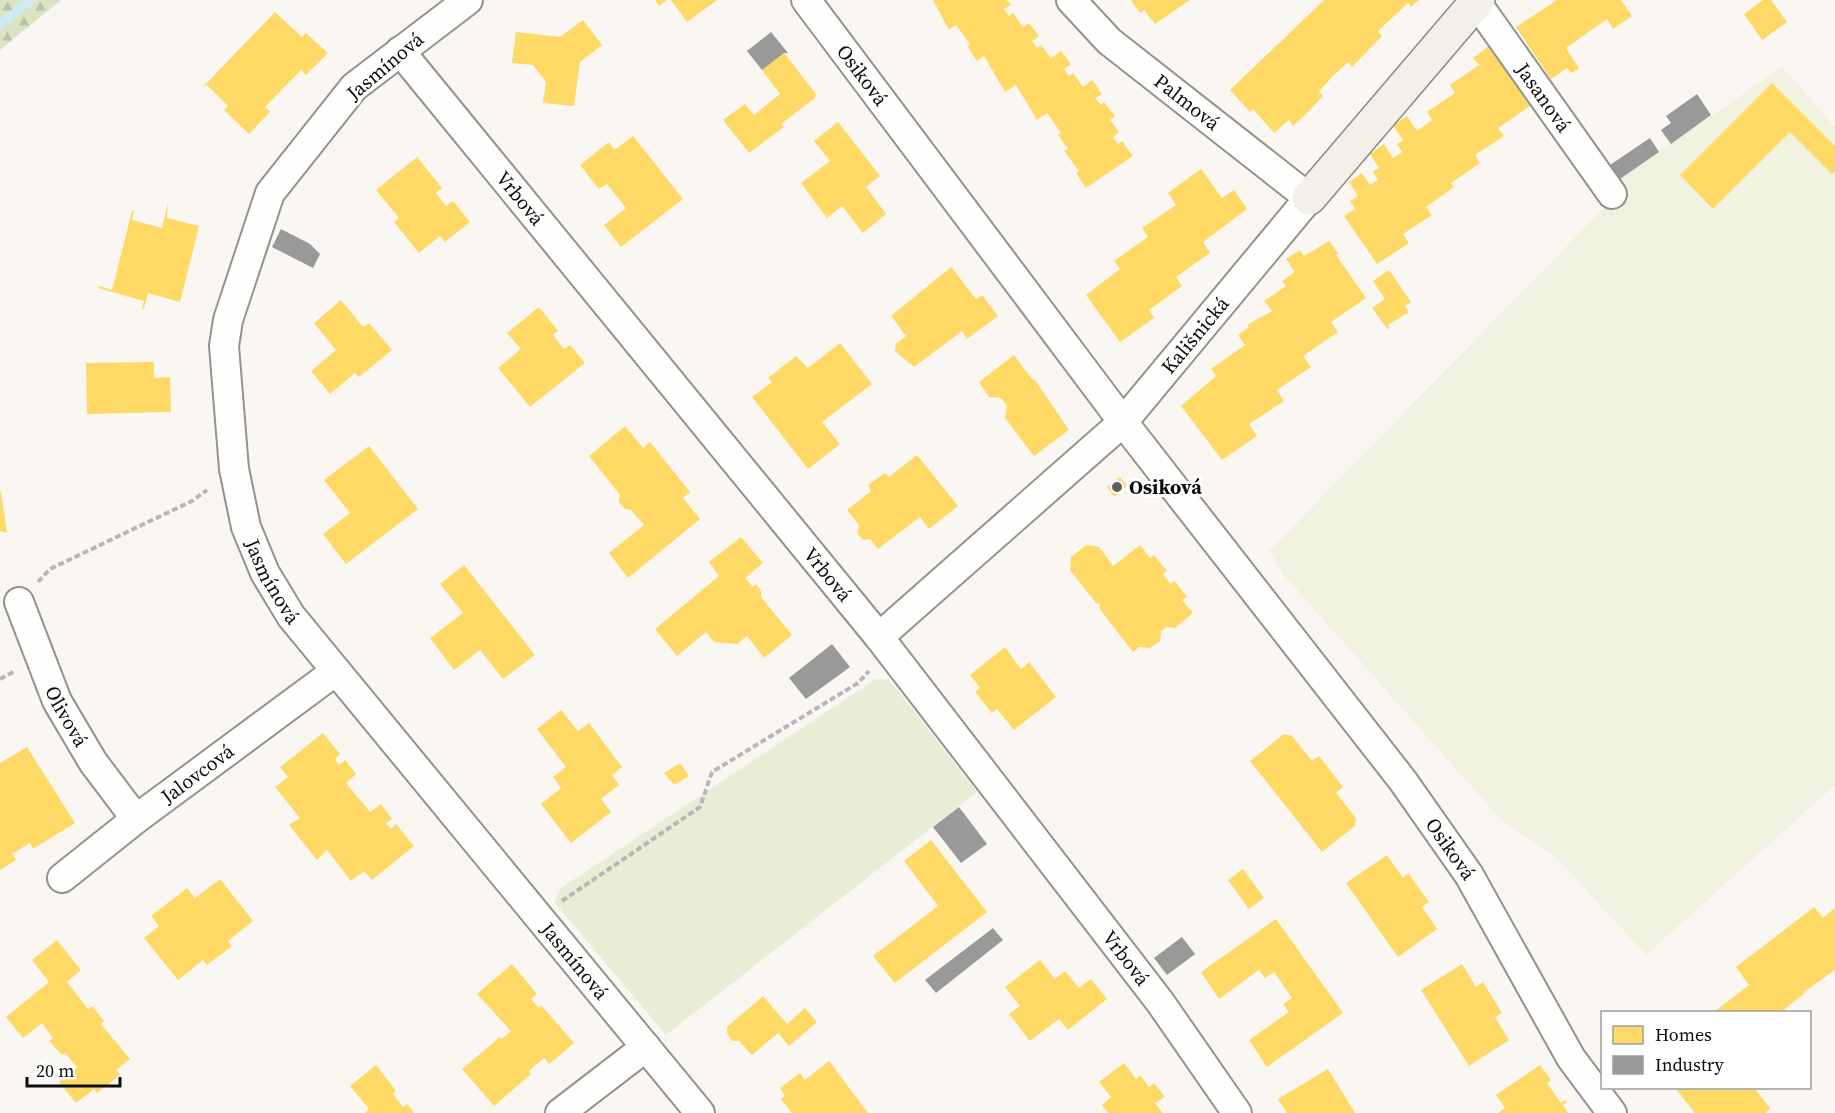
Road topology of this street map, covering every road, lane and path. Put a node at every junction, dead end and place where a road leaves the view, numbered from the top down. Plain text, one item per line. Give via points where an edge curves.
1 (468, 0) edge
2 (806, 0) edge
3 (1071, 0) edge
4 (1471, 3) edge
5 (400, 51) junction
6 (1612, 194) dead end
7 (1309, 198) junction
8 (1123, 422) junction
9 (234, 469) junction
10 (19, 602) joint
11 (879, 638) junction
12 (336, 671) junction
13 (136, 819) junction
14 (62, 878) dead end
15 (539, 917) junction
16 (646, 1047) junction
17 (560, 1113) edge
18 (700, 1113) edge
19 (1237, 1113) edge
20 (1612, 1113) edge

1 - 5 street, Jasmínová
2 - 8 street, Osiková
3 - 7 street, Palmová via 1109,41
4 - 6 street, Jasanová
4 - 7 street, Kališnická
5 - 9 street, Jasmínová via 354,87 270,193 228,320 224,346
5 - 11 street, Vrbová
7 - 8 street, Kališnická
8 - 11 street, Kališnická
8 - 20 street, Osiková via 1410,790 1469,875 1571,1058
9 - 10 path via 192,501 50,569
9 - 12 street, Jasmínová via 246,527 265,573 291,616
10 - 13 street, Olivová via 57,701 93,762
11 - 15 path via 876,664 858,683 712,771 700,807
11 - 19 street, Vrbová via 1160,1002
12 - 13 street, Jalovcová
12 - 15 street, Jasmínová
13 - 14 street, Jalovcová
15 - 16 street, Jasmínová
16 - 17 street
16 - 18 street, Jasmínová

